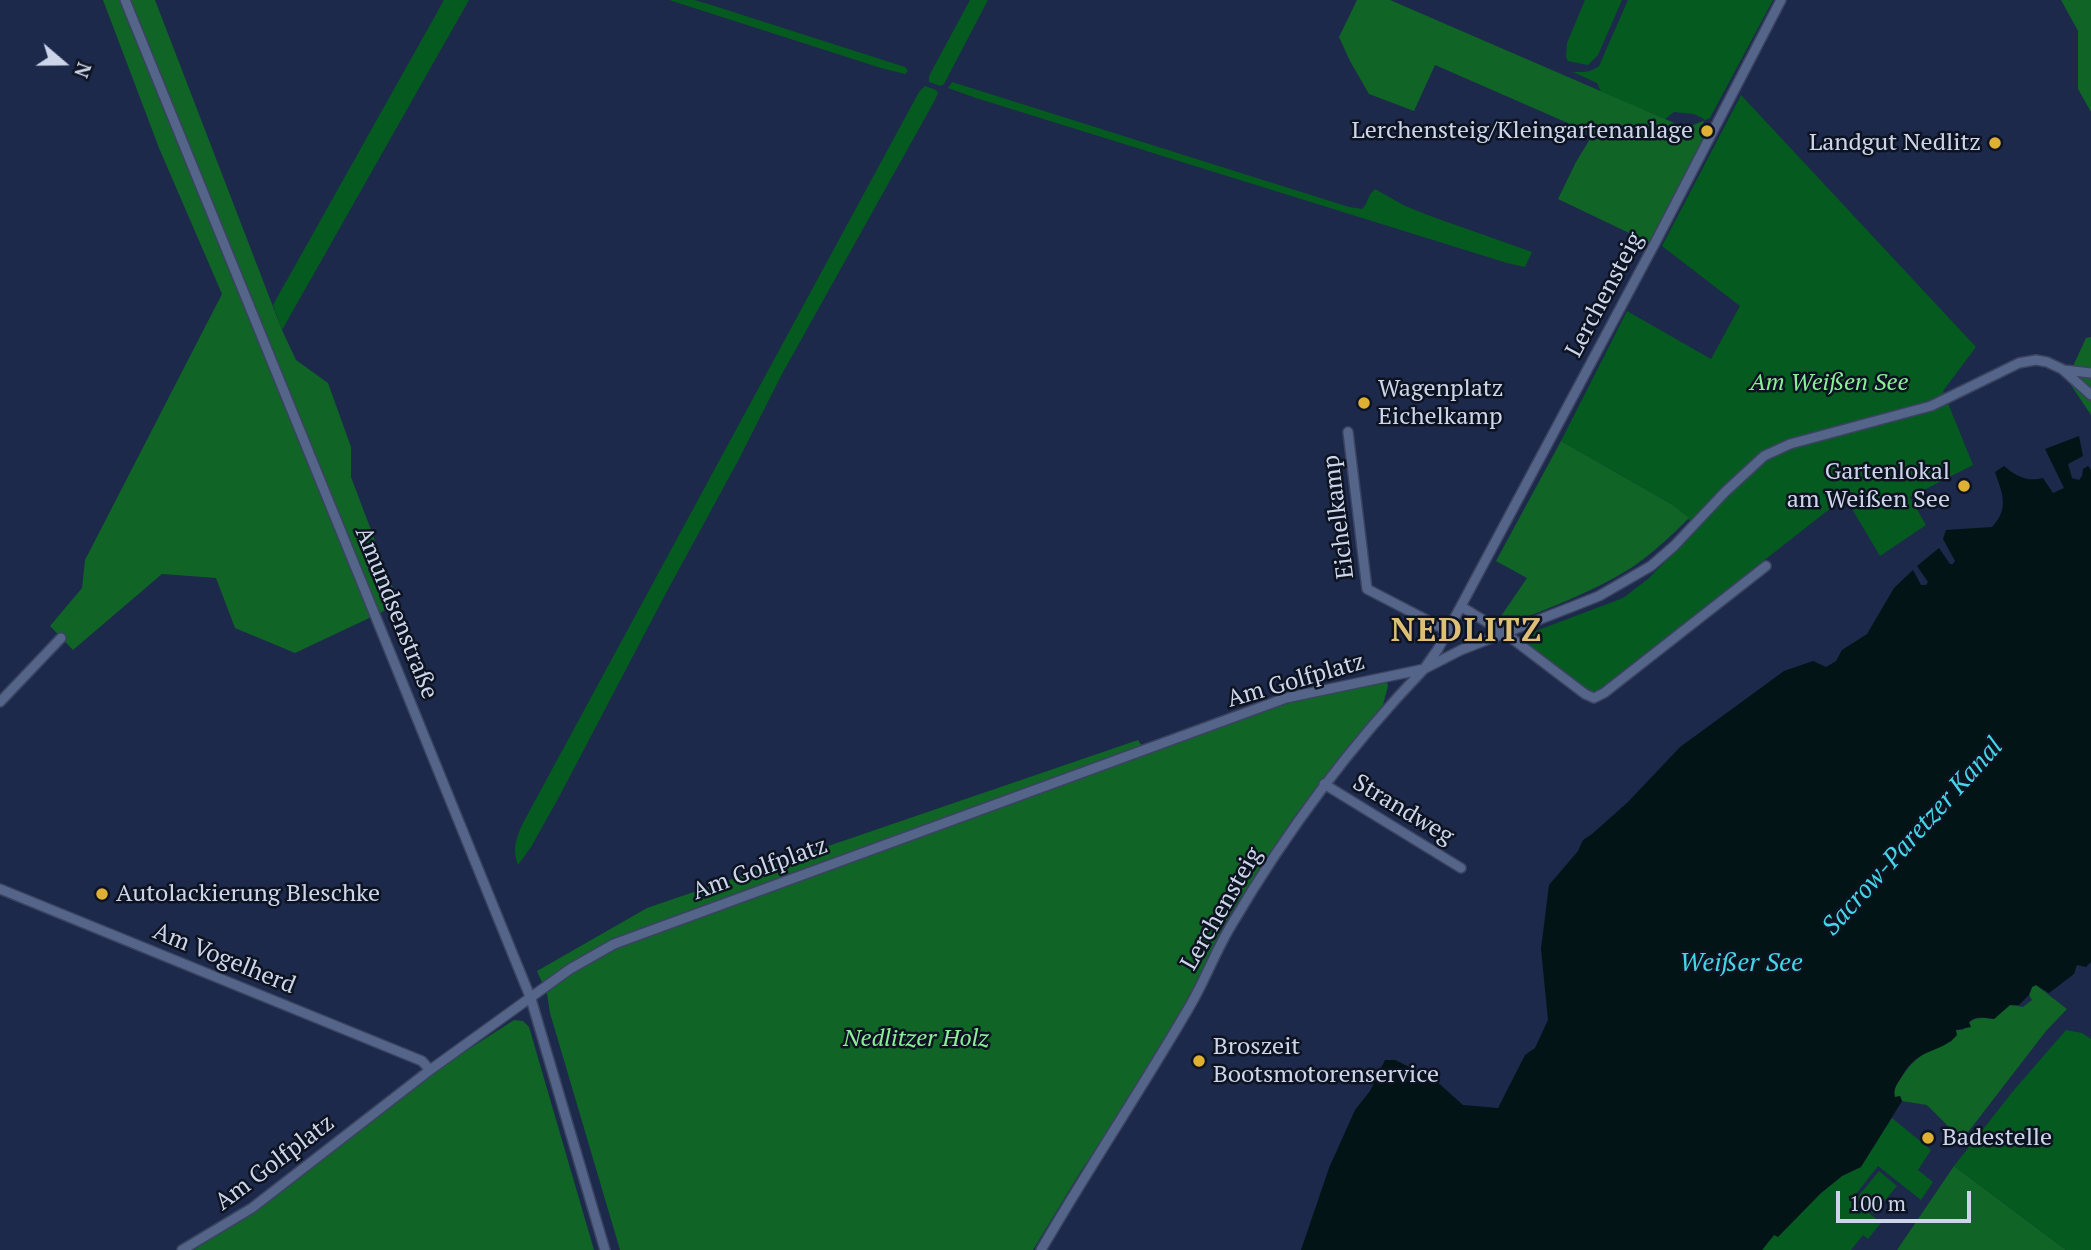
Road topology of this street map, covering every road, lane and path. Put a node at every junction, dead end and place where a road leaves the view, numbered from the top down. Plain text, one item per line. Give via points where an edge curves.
1 (125, 0) edge
2 (1781, 0) edge
3 (2062, 369) junction
4 (2091, 373) edge
5 (2091, 395) edge
6 (1348, 432) dead end
7 (1766, 566) dead end
8 (1462, 607) junction
9 (1448, 631) junction
10 (1506, 634) junction
11 (61, 638) dead end
12 (1424, 669) junction
13 (0, 702) edge
14 (1324, 784) junction
15 (1461, 868) dead end
16 (0, 889) edge
17 (531, 999) junction
18 (430, 1070) junction
19 (182, 1250) edge
20 (605, 1250) edge
21 (1041, 1250) edge

1 - 17 street, Amundsenstraße
2 - 8 street, Lerchensteig
3 - 4 street
3 - 5 street
3 - 10 street via 2036,360 2019,363 1931,406 1774,451 1651,566 1599,596
6 - 9 street, Eichelkamp via 1367,589
7 - 10 street via 1594,698
8 - 9 street, Lerchensteig
8 - 10 street
9 - 12 street, Lerchensteig
10 - 12 street
11 - 13 street
12 - 14 street, Lerchensteig
12 - 17 street, Am Golfplatz via 1286,698 614,943
14 - 15 street, Strandweg
14 - 21 street, Lerchensteig via 1230,926 1192,1002
16 - 18 street, Am Vogelherd via 422,1061
17 - 18 street, Am Golfplatz
17 - 20 street, Amundsenstraße
18 - 19 street, Am Golfplatz via 252,1208

